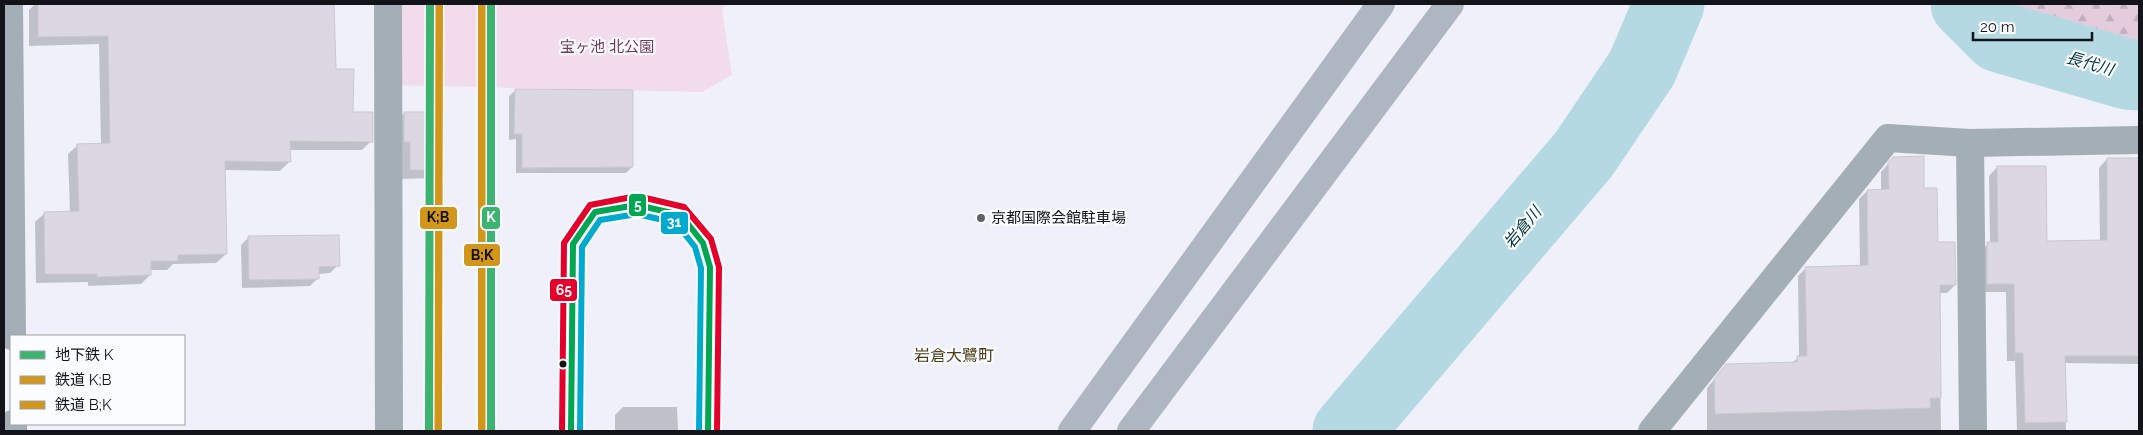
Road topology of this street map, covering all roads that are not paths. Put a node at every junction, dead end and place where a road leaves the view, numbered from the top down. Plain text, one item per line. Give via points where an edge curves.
1 (9, 4) edge
2 (388, 4) edge
3 (1381, 4) edge
4 (1450, 4) edge
5 (7, 108) edge
6 (2139, 140) edge
7 (1970, 143) junction
8 (12, 335) edge
9 (389, 431) edge
10 (571, 431) edge
11 (708, 431) edge
12 (1072, 431) edge
13 (1131, 431) edge
14 (1652, 431) edge
15 (1973, 431) edge

1 - 5 street
2 - 9 street
3 - 12 street
4 - 13 street
5 - 8 street
6 - 7 street
7 - 14 street via 1888,138
7 - 15 street
10 - 11 lane via 572,244 595,212 637,205 681,215 703,243 710,267

